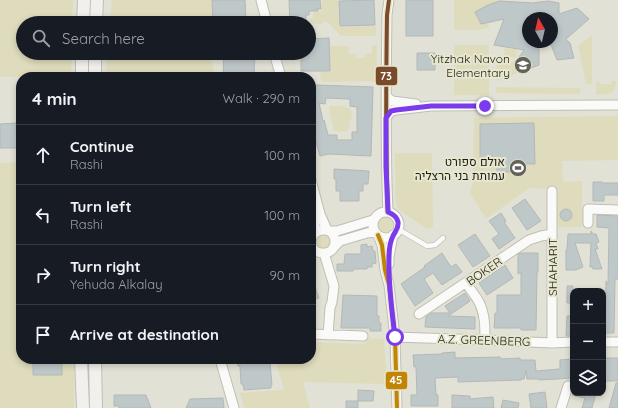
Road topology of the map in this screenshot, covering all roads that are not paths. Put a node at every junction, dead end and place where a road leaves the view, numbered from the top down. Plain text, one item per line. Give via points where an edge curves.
1 (84, 0) edge
2 (96, 0) edge
3 (102, 0) edge
4 (261, 0) edge
5 (384, 0) edge
6 (389, 0) edge
7 (387, 15) junction
8 (83, 16) edge
9 (96, 16) edge
10 (97, 16) edge
11 (265, 16) edge
12 (82, 60) edge
13 (95, 60) edge
14 (276, 60) edge
15 (82, 72) edge
16 (95, 72) edge
17 (280, 72) edge
18 (386, 96) junction
19 (618, 105) edge
20 (431, 106) junction
21 (386, 118) junction
22 (552, 191) dead end
23 (316, 199) edge
24 (618, 210) edge
25 (388, 212) junction
26 (373, 220) junction
27 (588, 223) dead end
28 (328, 231) junction
29 (395, 232) junction
30 (316, 234) edge
31 (377, 234) junction
32 (552, 234) junction
33 (443, 238) dead end
34 (333, 248) junction
35 (318, 253) edge
36 (466, 283) junction
37 (389, 285) junction
38 (419, 314) dead end
39 (316, 334) edge
40 (328, 335) junction
41 (363, 336) dead end
42 (395, 337) junction
43 (485, 340) junction
44 (570, 342) edge
45 (606, 342) edge
46 (618, 342) edge
47 (552, 343) junction
48 (81, 364) edge
49 (95, 364) edge
50 (221, 364) edge
51 (568, 386) dead end
52 (83, 408) edge
53 (96, 408) edge
54 (234, 408) edge
55 (397, 408) edge
56 (560, 408) edge

1 - 8 main road
2 - 9 main road
3 - 10 main road
4 - 11 street
5 - 7 street
6 - 7 street
7 - 18 street
12 - 15 main road
13 - 16 main road
14 - 17 street
18 - 20 street via 392,101
18 - 21 street
19 - 20 street
20 - 21 street via 391,111
21 - 25 street
22 - 32 street, SHAHARIT
23 - 28 street
24 - 27 street via 588,209
25 - 26 street via 380,213
25 - 29 street via 397,219
26 - 28 street via 337,231
26 - 31 street
28 - 30 street via 321,230
28 - 34 street via 334,238
29 - 31 street via 385,237
29 - 33 lane via 427,246 435,245
29 - 37 street via 389,257
31 - 34 street via 367,233 340,241
31 - 37 street via 382,245
32 - 36 street, BOKER via 529,240
32 - 47 street, SHAHARIT
34 - 35 street
35 - 40 street via 334,286
36 - 38 street, BOKER
36 - 43 street via 483,312
37 - 42 street
39 - 40 street
40 - 41 street
42 - 43 street, A.Z. GREENBERG
42 - 55 street
43 - 47 street, A.Z. GREENBERG
44 - 47 street, A.Z. GREENBERG
45 - 46 street
48 - 52 main road
49 - 53 main road
50 - 54 street
51 - 56 street

